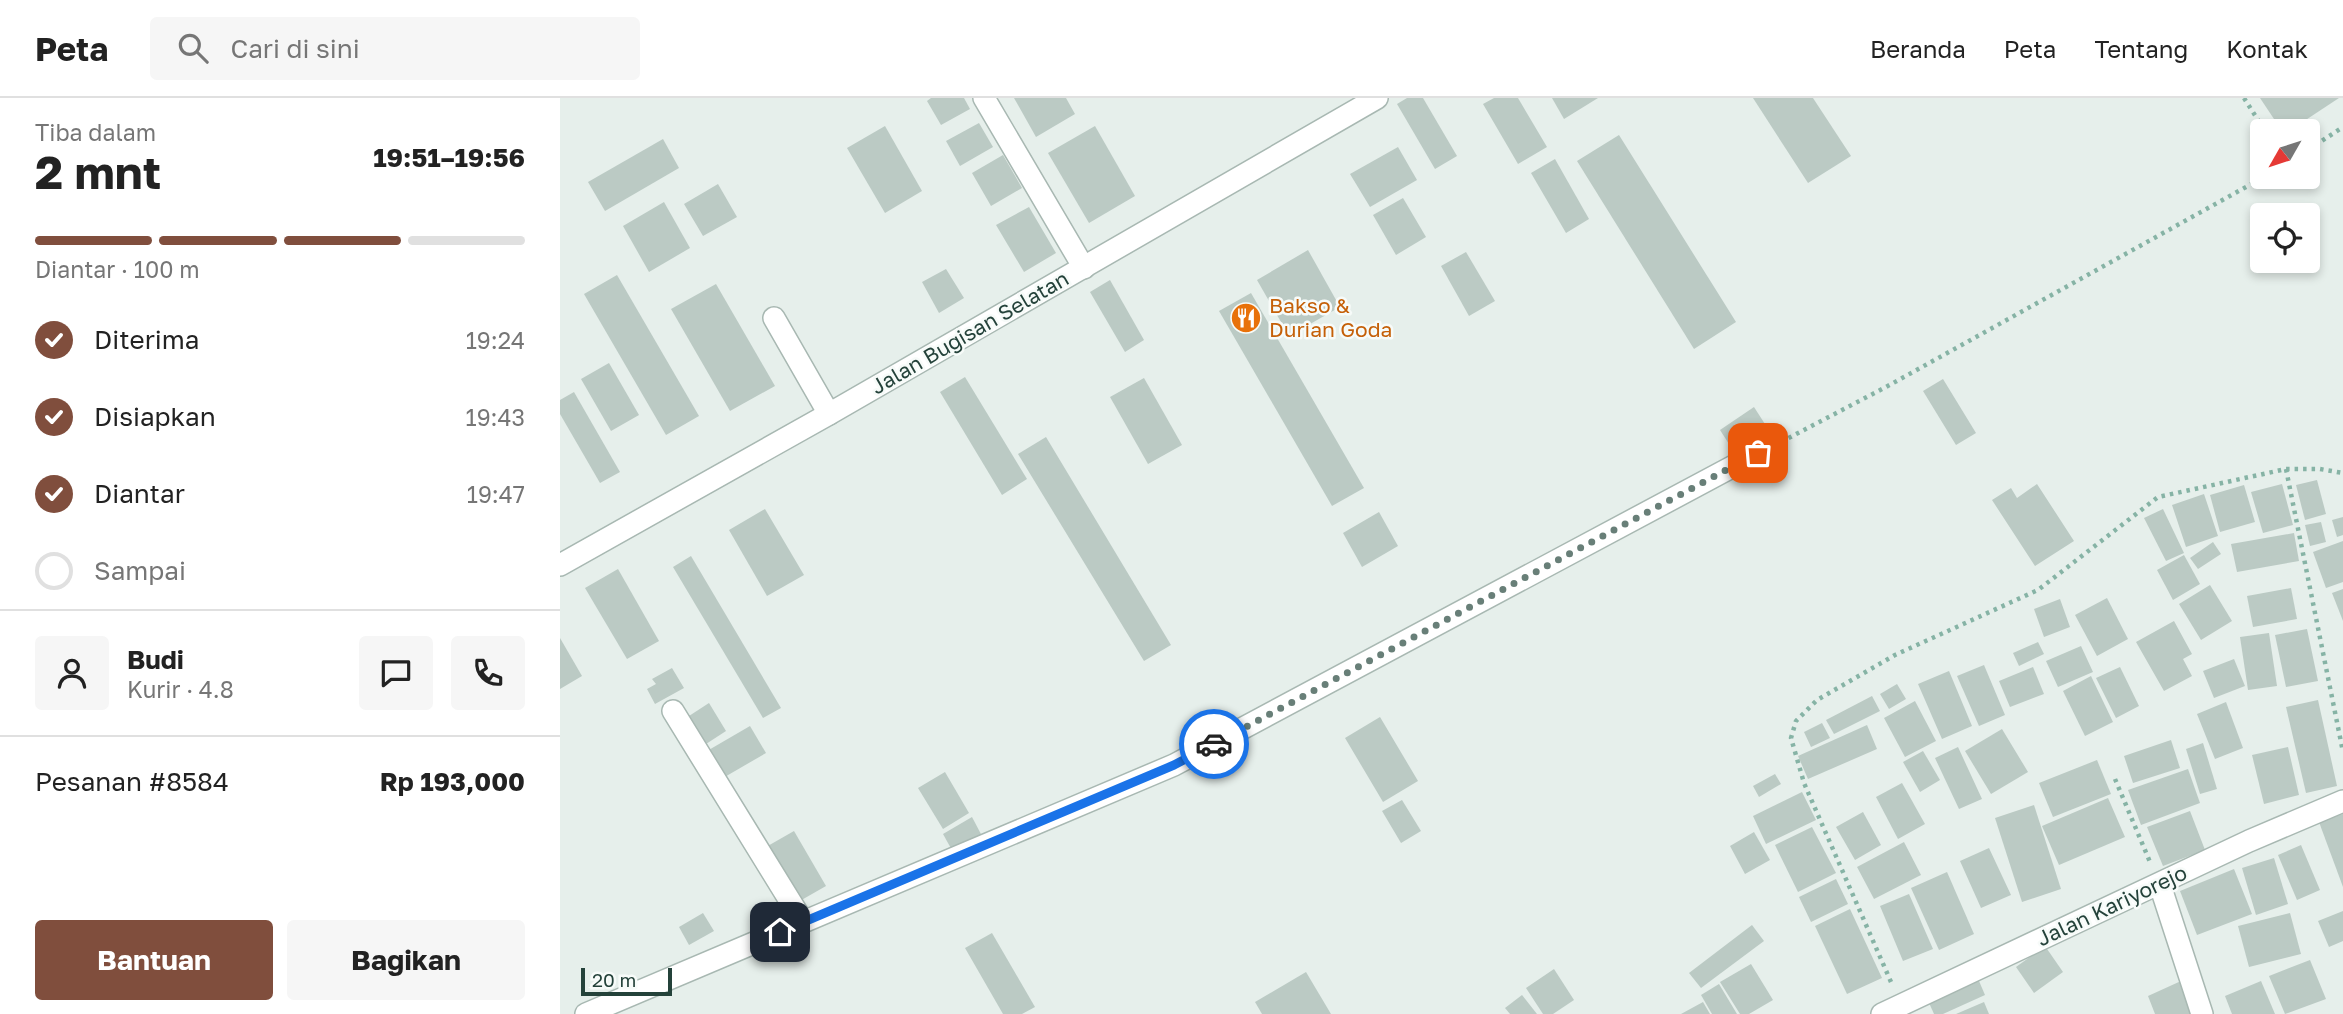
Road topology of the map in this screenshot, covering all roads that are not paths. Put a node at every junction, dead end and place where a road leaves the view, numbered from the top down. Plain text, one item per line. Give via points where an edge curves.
1 (985, 98) edge
2 (1377, 98) edge
3 (1084, 268) junction
4 (774, 318) dead end
5 (830, 414) junction
6 (1758, 453) road end
7 (560, 565) edge
8 (673, 711) dead end
9 (2343, 801) edge
10 (2160, 886) junction
11 (803, 922) junction
12 (1891, 1009) edge
13 (586, 1014) edge
14 (2203, 1014) edge

1 - 3 street
2 - 3 street, Jalan Bugisan Selatan
3 - 5 street, Jalan Bugisan Selatan
4 - 5 street
5 - 7 street, Jalan Bugisan Selatan
6 - 11 street via 1174,765
8 - 11 street
9 - 10 street, Jalan Kariyorejo
10 - 12 street, Jalan Kariyorejo
10 - 14 street
11 - 13 street

